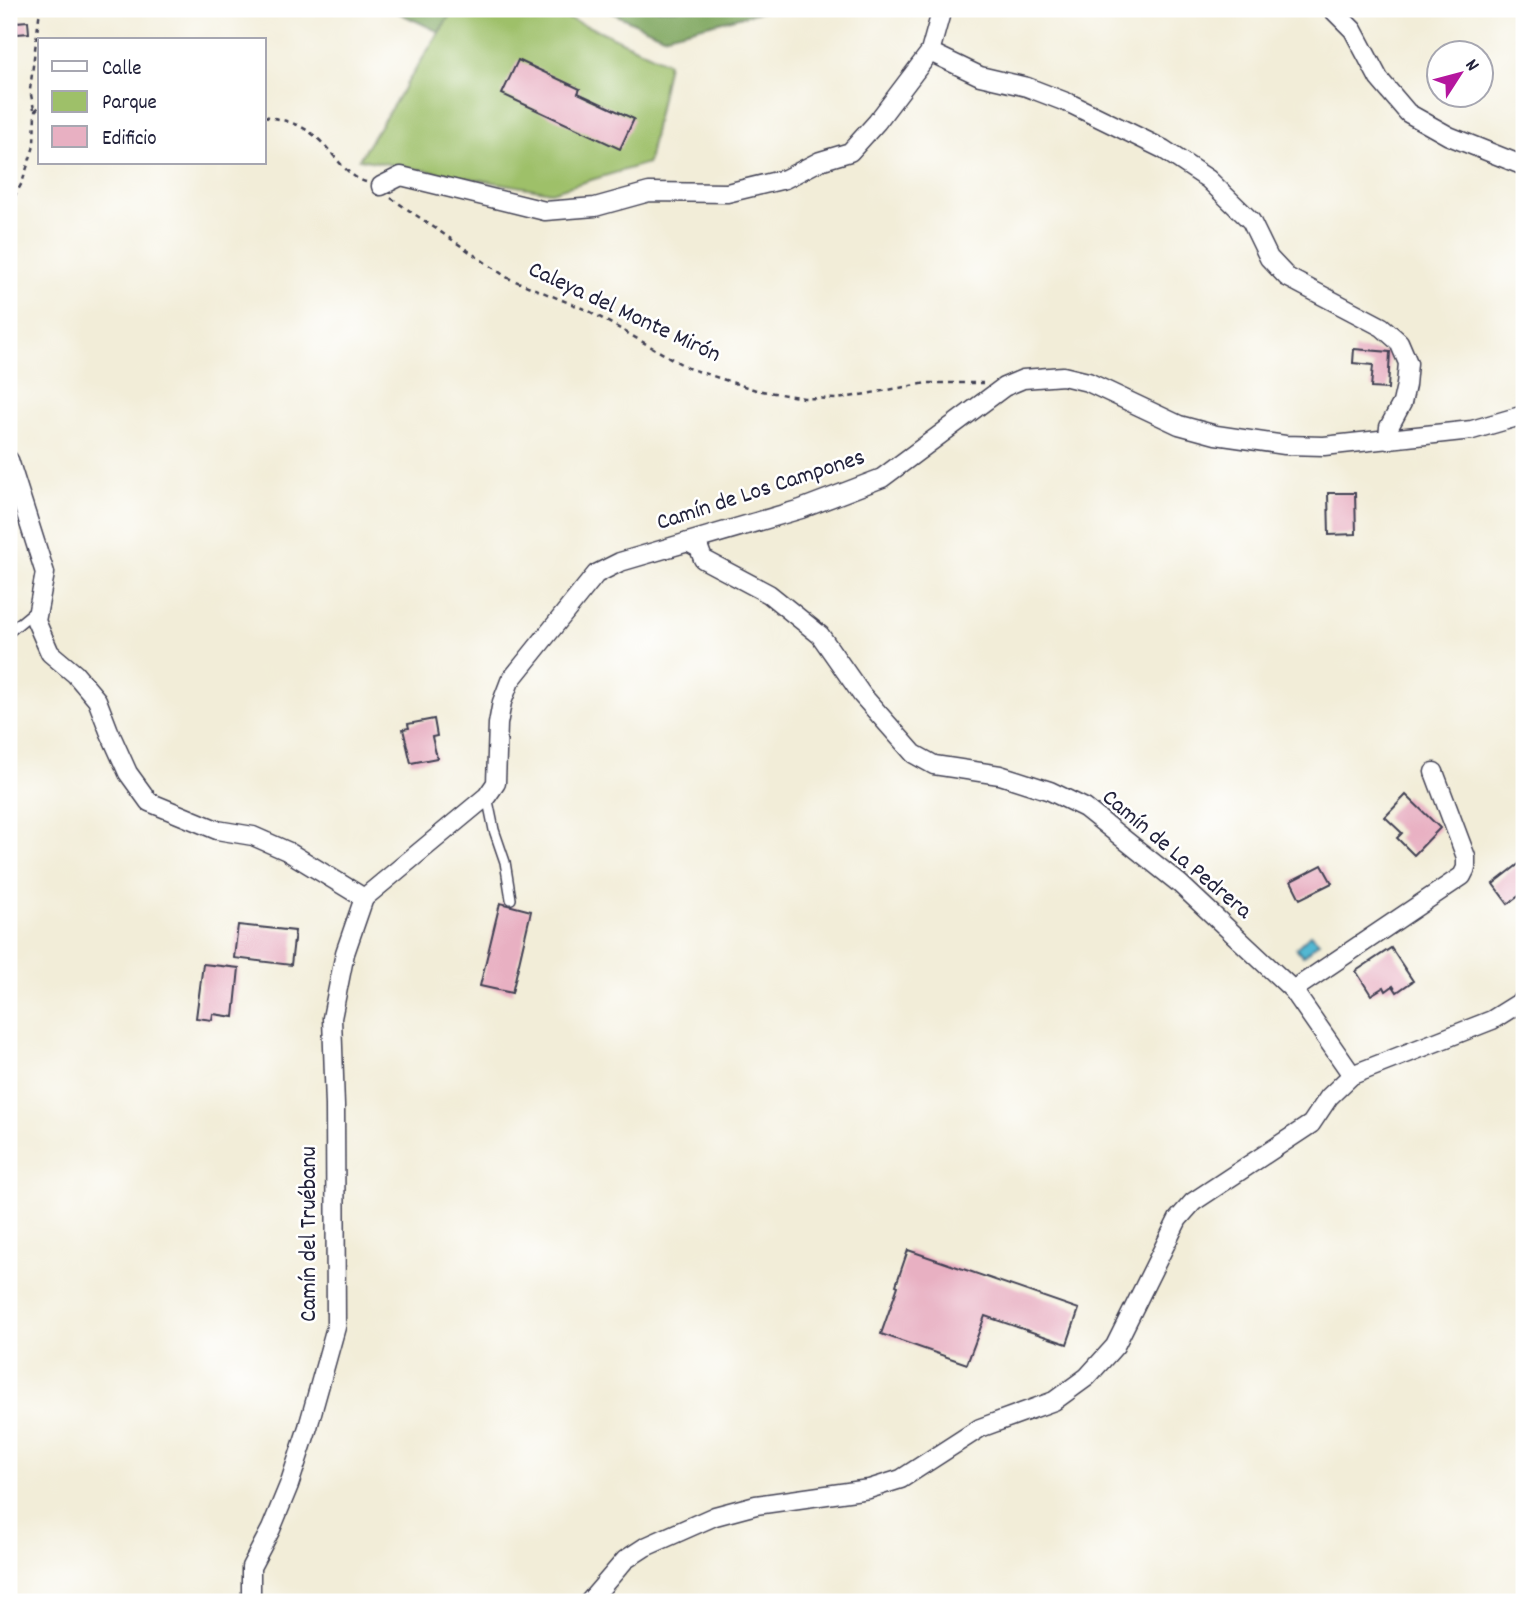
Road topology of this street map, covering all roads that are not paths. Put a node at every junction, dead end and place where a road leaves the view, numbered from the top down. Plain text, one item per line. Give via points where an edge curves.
1 (942, 9) edge
2 (1332, 9) edge
3 (930, 52) junction
4 (1524, 166) edge
5 (381, 186) road end
6 (1524, 415) edge
7 (1388, 440) junction
8 (9, 460) edge
9 (688, 542) junction
10 (39, 608) junction
11 (9, 632) edge
12 (1434, 772) dead end
13 (487, 796) junction
14 (365, 898) junction
15 (511, 899) dead end
16 (1293, 990) junction
17 (1524, 1000) edge
18 (1352, 1075) junction
19 (251, 1602) edge
20 (589, 1602) edge

1 - 3 street
2 - 4 street via 1353,30 1379,79 1408,113 1449,136
3 - 5 street via 850,152 785,179 727,193 649,192 595,207 545,211 401,176
3 - 7 street via 980,76 1071,104 1163,149 1208,179 1251,221 1269,258 1287,277 1382,327 1399,342 1408,363 1402,402 1389,427
6 - 7 street, Camín de Los Campones via 1472,430
7 - 9 street, Camín de Los Campones via 1285,445 1216,435 1179,425 1088,382 1063,376 1023,379 1004,387 882,478 801,509
8 - 10 street via 45,573
9 - 13 street, Camín de Los Campones via 596,574 510,681 498,724 496,783
9 - 16 street, Camín de La Pedrera via 699,548 704,559 769,594 820,635 862,695 914,754 934,765 1000,775 1084,808 1180,884
10 - 11 lane
10 - 14 street via 36,621 50,653 97,700 128,773 149,803 217,830 253,836
12 - 16 street via 1465,857 1462,876
13 - 14 street
13 - 15 lane
14 - 19 street, Camín del Truébanu via 345,953 332,1018 336,1327 289,1485 251,1567
16 - 18 street, Camín de La Pedrera
17 - 18 street via 1492,1020
18 - 20 street via 1329,1097 1311,1124 1194,1202 1178,1219 1115,1346 1087,1377 1054,1401 980,1428 901,1479 869,1489 756,1505 715,1516 625,1560

